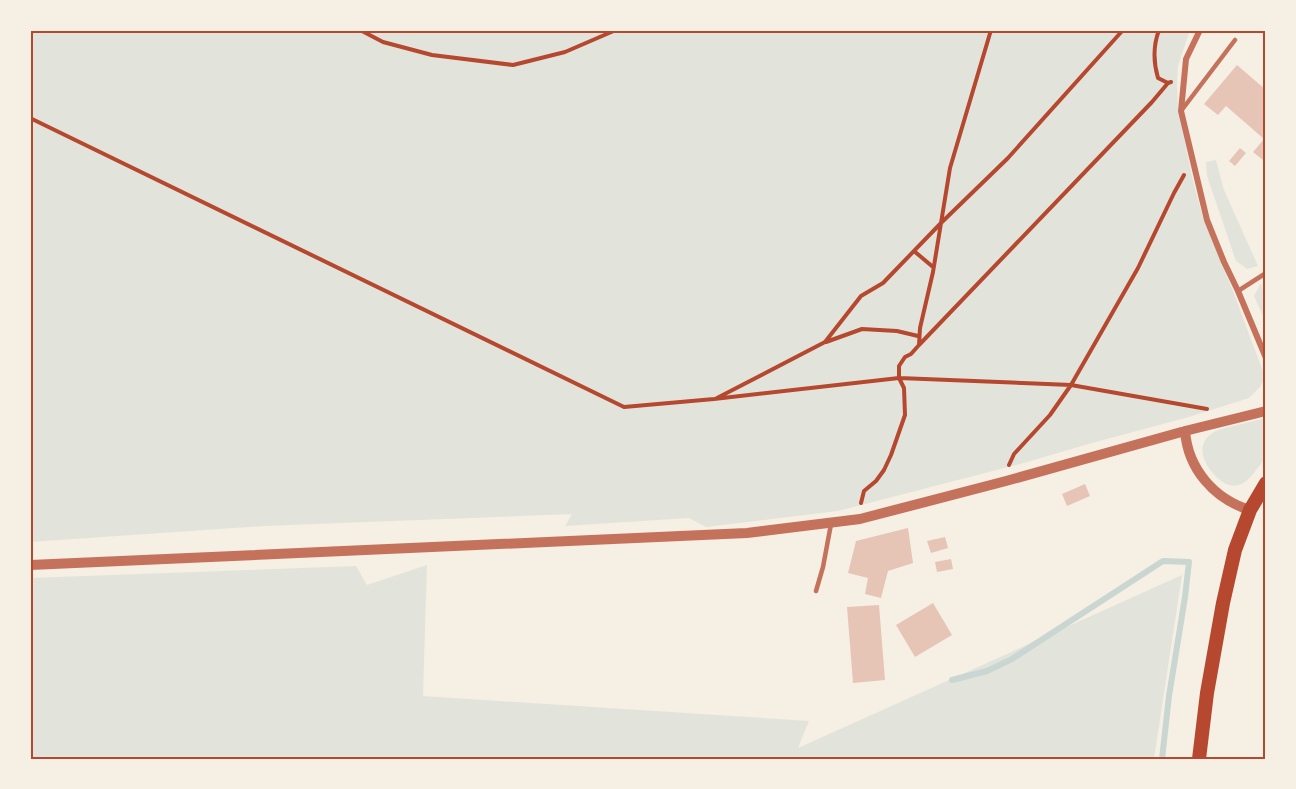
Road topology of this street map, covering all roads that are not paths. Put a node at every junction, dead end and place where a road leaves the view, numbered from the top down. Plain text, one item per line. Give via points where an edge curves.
1 (1200, 30) edge
2 (1235, 40) dead end
3 (1181, 111) junction
4 (1266, 273) edge
5 (1238, 291) junction
6 (1266, 358) edge
7 (1266, 411) edge
8 (1185, 431) junction
9 (1266, 483) edge
10 (1251, 510) junction
11 (831, 522) junction
12 (30, 565) edge
13 (816, 591) dead end
14 (1199, 759) edge

1 - 3 street via 1186,59
2 - 3 lane
3 - 5 street via 1207,220
4 - 5 lane
5 - 6 street
7 - 8 street
8 - 10 street via 1194,466 1202,478 1236,506
8 - 11 street via 860,519
9 - 10 main road
10 - 14 main road via 1235,550 1223,603
11 - 12 street via 747,533
11 - 13 lane

